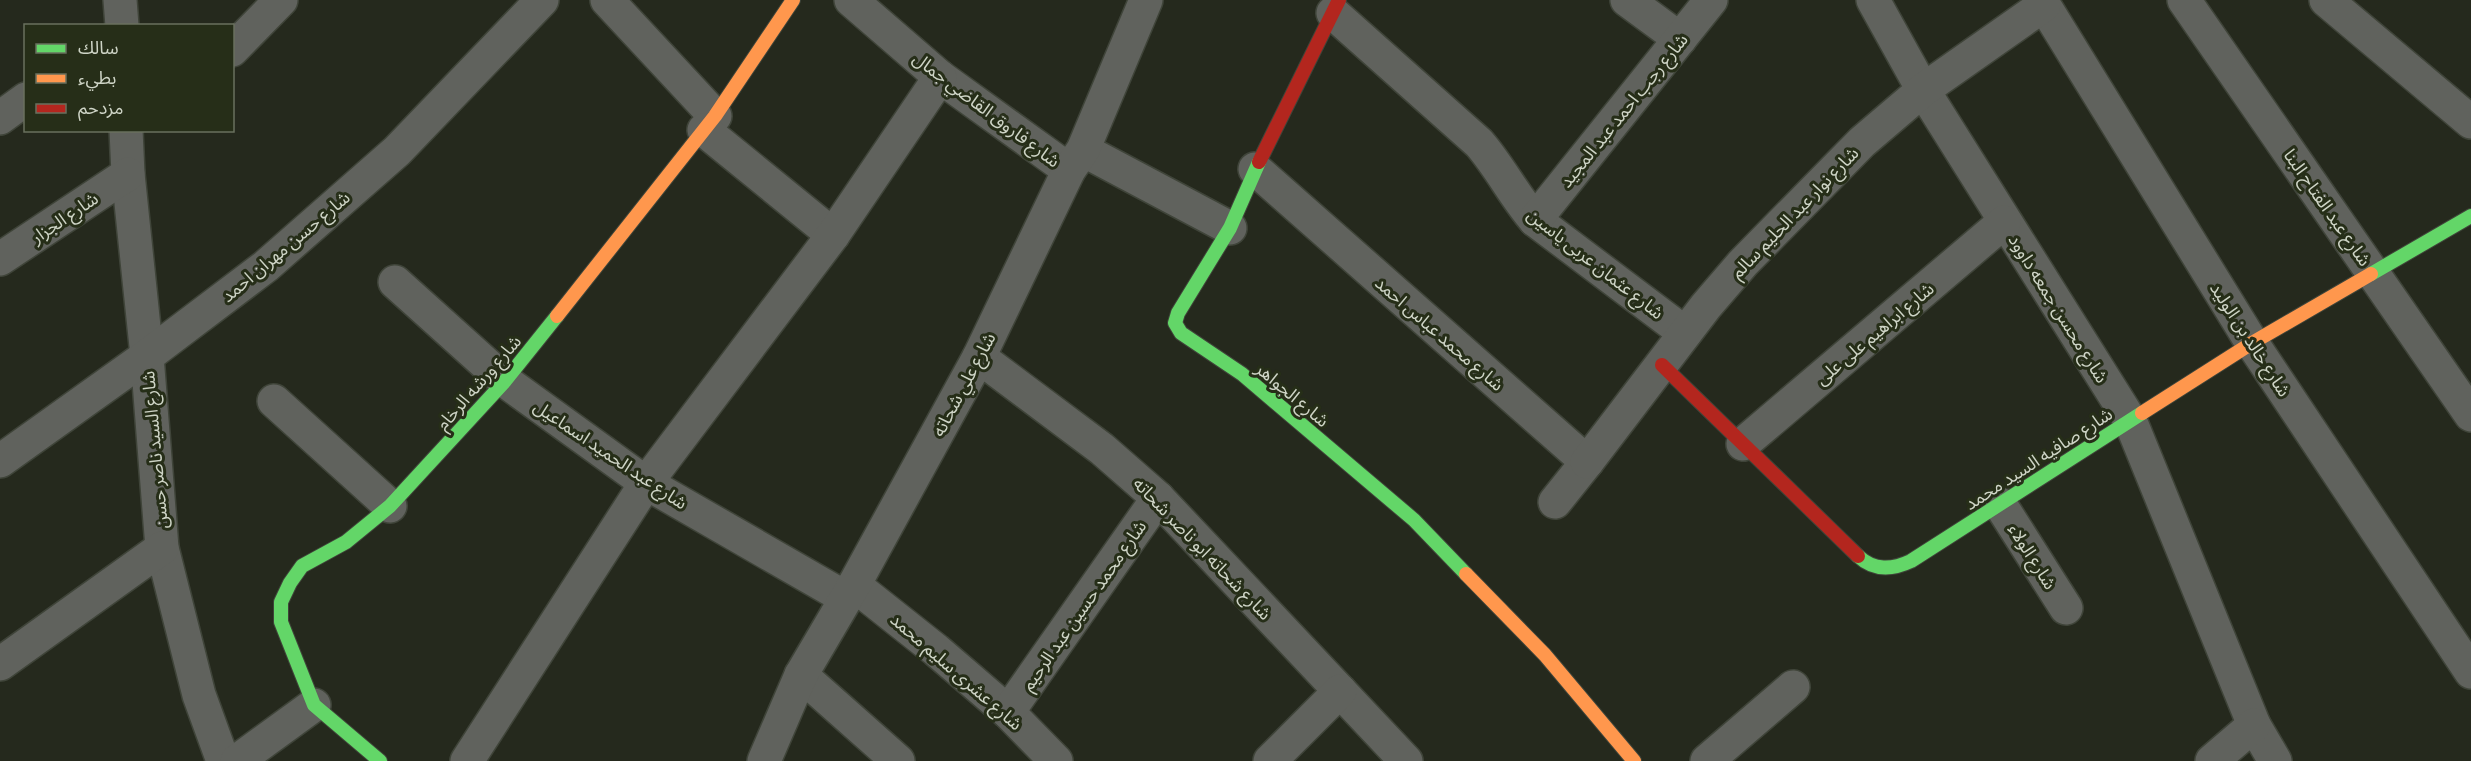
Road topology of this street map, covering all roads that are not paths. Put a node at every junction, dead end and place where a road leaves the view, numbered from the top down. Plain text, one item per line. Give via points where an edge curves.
1 (120, 0) edge
2 (281, 0) edge
3 (542, 0) edge
4 (607, 0) edge
5 (793, 0) edge
6 (850, 0) edge
7 (1146, 0) edge
8 (1627, 0) edge
9 (1711, 0) edge
10 (1874, 0) edge
11 (2184, 0) edge
12 (2326, 0) edge
13 (2044, 3) edge
14 (1336, 6) edge
15 (122, 24) edge
16 (1680, 39) junction
17 (234, 48) edge
18 (940, 78) junction
19 (1923, 90) junction
20 (24, 100) edge
21 (0, 118) edge
22 (2471, 122) edge
23 (710, 123) junction
24 (151, 132) edge
25 (127, 154) edge
26 (1076, 160) junction
27 (1255, 169) junction
28 (2471, 216) edge
29 (1535, 220) junction
30 (2004, 222) junction
31 (1230, 228) junction
32 (833, 235) junction
33 (0, 259) edge
34 (2374, 274) junction
35 (395, 282) dead end
36 (1685, 333) junction
37 (2252, 343) junction
38 (147, 356) junction
39 (979, 357) junction
40 (1662, 365) junction
41 (505, 381) junction
42 (274, 400) dead end
43 (2471, 415) edge
44 (2130, 420) junction
45 (1743, 444) junction
46 (0, 461) edge
47 (1587, 462) junction
48 (646, 483) junction
49 (1158, 498) junction
50 (1555, 502) dead end
51 (2000, 504) junction
52 (390, 506) junction
53 (162, 548) junction
54 (850, 592) junction
55 (2066, 608) dead end
56 (0, 664) edge
57 (2471, 672) edge
58 (801, 675) junction
59 (1793, 687) dead end
60 (1340, 691) junction
61 (314, 705) junction
62 (1008, 712) junction
63 (2254, 725) junction
64 (223, 761) edge
65 (237, 761) edge
66 (380, 761) edge
67 (467, 761) edge
68 (764, 761) edge
69 (898, 761) edge
70 (1056, 761) edge
71 (1270, 761) edge
72 (1406, 761) edge
73 (1634, 761) edge
74 (1707, 761) edge
75 (2212, 761) edge
76 (2275, 761) edge

1 - 15 street
2 - 17 street
3 - 38 street, شارع حسن مهران احمد via 397,151 266,266
4 - 23 street
5 - 23 street, شارع ورشه الرخام
6 - 18 street, شارع فاروق القاضي جمال
7 - 26 street, شارع علي شحاته
8 - 16 street
9 - 16 street, شارع رجب احمد عبد المجيد
10 - 19 street, شارع محسن جمعه داوود
11 - 34 street, شارع عبد الفتاح البنا
12 - 22 street
13 - 19 street, شارع نوار عبد الحليم سالم
13 - 37 street, شارع خالد بن الوليد
14 - 27 street, شارع الجواهر
14 - 29 street, شارع عثمان عربى ياسين via 1479,143
16 - 29 street, شارع رجب احمد عبد المجيد
18 - 26 street, شارع فاروق القاضي جمال
18 - 32 street
19 - 30 street, شارع محسن جمعه داوود
19 - 36 street, شارع نوار عبد الحليم سالم via 1862,142 1743,263
20 - 21 street
23 - 32 street
23 - 41 street, شارع ورشه الرخام
24 - 25 street, شارع الجزار
25 - 33 street, شارع الجزار
25 - 38 street, شارع السيد ناصر حسن
26 - 31 street, شارع فاروق القاضي جمال
26 - 39 street, شارع علي شحاته
27 - 31 street, شارع الجواهر
27 - 47 street, شارع محمد عباس احمد
28 - 34 street, شارع صافيه السيد محمد
29 - 36 street, شارع عثمان عربى ياسين
30 - 44 street, شارع محسن جمعه داوود
30 - 45 street, شارع ابراهيم على على
31 - 73 street, شارع الجواهر via 1178,314 1175,323 1181,333 1242,374 1414,520 1545,655
32 - 48 street
34 - 37 street, شارع صافيه السيد محمد
34 - 43 street, شارع عبد الفتاح البنا
35 - 41 street, شارع عبد الحميد اسماعيل
36 - 40 street, شارع نوار عبد الحليم سالم
37 - 44 street, شارع صافيه السيد محمد
37 - 57 street, شارع خالد بن الوليد
38 - 46 street, شارع حسن مهران احمد
38 - 53 street, شارع السيد ناصر حسن
39 - 49 street, شارع شحاته ابو ناصر شحاته via 1102,449
39 - 54 street, شارع علي شحاته
40 - 45 street, شارع صافيه السيد محمد
40 - 47 street, شارع نوار عبد الحليم سالم
41 - 48 street, شارع عبد الحميد اسماعيل
41 - 52 street, شارع ورشه الرخام
42 - 52 street
44 - 51 street, شارع صافيه السيد محمد
44 - 63 street, شارع محسن جمعه داوود
45 - 51 street, شارع صافيه السيد محمد via 1867,564 1881,569 1897,568 1911,561
47 - 50 street
48 - 54 street, شارع عبد الحميد اسماعيل
48 - 67 street
49 - 60 street, شارع شحاته ابو ناصر شحاته
49 - 62 street, شارع محمد حسين عبد الرحيم
51 - 55 street, شارع الولاء
52 - 61 street, شارع ورشه الرخام via 346,542 302,566 281,602 281,622
53 - 56 street
53 - 64 street, شارع السيد ناصر حسن via 199,695
54 - 58 street, شارع علي شحاته
54 - 62 street, شارع عشرى سليم محمد via 936,650
58 - 68 street, شارع علي شحاته
58 - 69 street
59 - 74 street
60 - 71 street
60 - 72 street, شارع شحاته ابو ناصر شحاته
61 - 65 street
61 - 66 street, شارع ورشه الرخام
62 - 70 street, شارع عشرى سليم محمد
63 - 75 street
63 - 76 street, شارع محسن جمعه داوود

